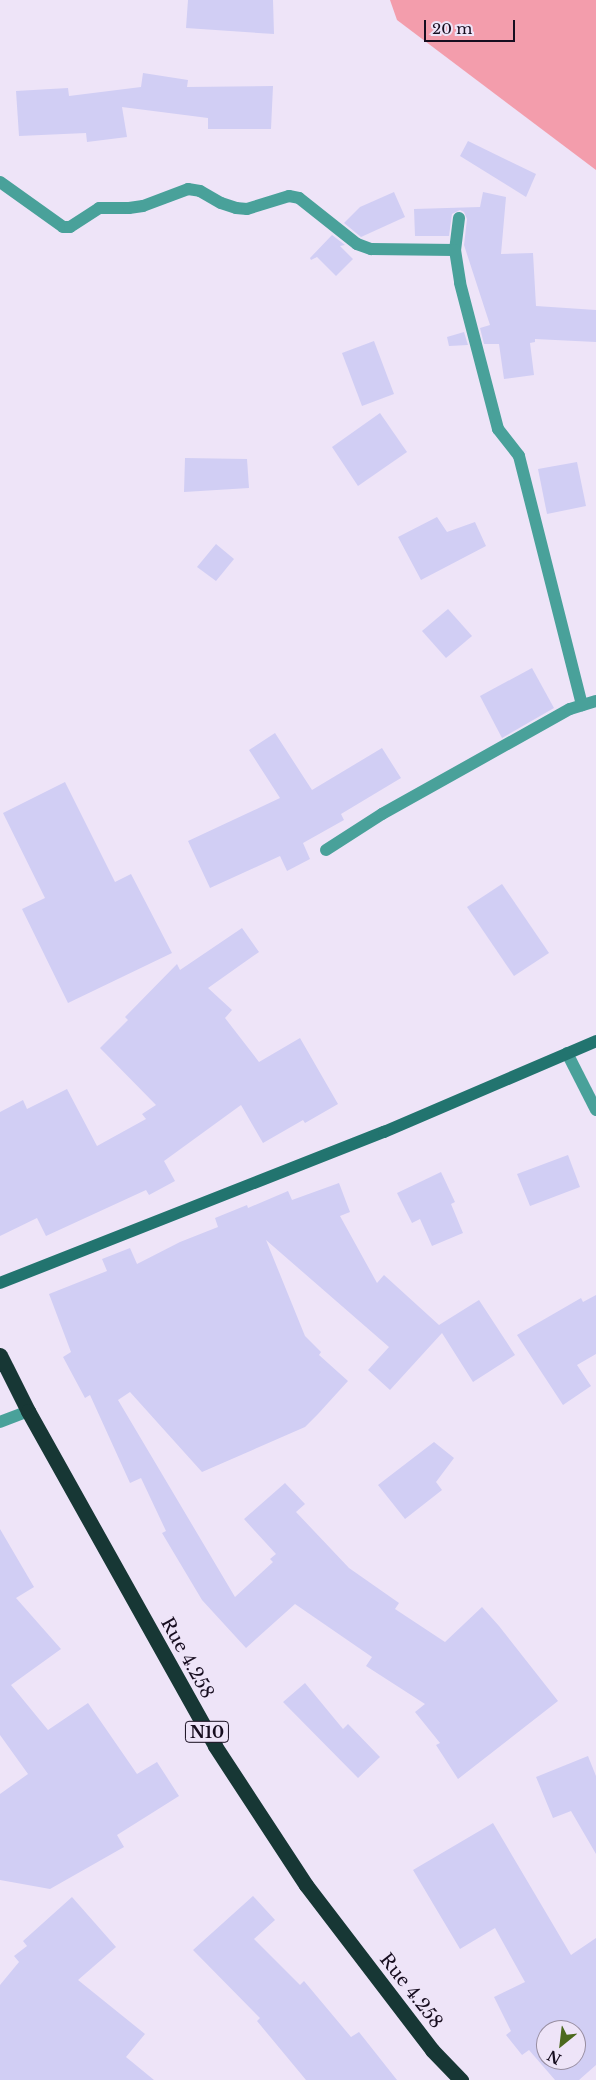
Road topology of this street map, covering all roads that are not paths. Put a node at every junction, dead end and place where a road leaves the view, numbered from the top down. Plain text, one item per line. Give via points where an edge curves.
1 (0, 182) edge
2 (459, 218) dead end
3 (455, 250) junction
4 (596, 700) edge
5 (582, 705) junction
6 (326, 850) dead end
7 (596, 1041) edge
8 (567, 1053) junction
9 (596, 1110) edge
10 (0, 1283) edge
11 (0, 1355) edge
12 (28, 1411) junction
13 (0, 1422) edge
14 (461, 2080) edge

1 - 3 street via 63,227 70,227 99,208 144,206 188,189 200,191 236,208 247,209 289,196 299,198 357,244 371,249
2 - 3 street
3 - 5 street via 460,283 498,429 520,456
4 - 5 street
5 - 6 street via 382,814
7 - 8 street
8 - 9 street
8 - 10 street via 384,1132
11 - 12 highway, Rue 4.258 / N10
12 - 13 street
12 - 14 highway, Rue 4.258 / N10 via 215,1746 306,1885 432,2050

